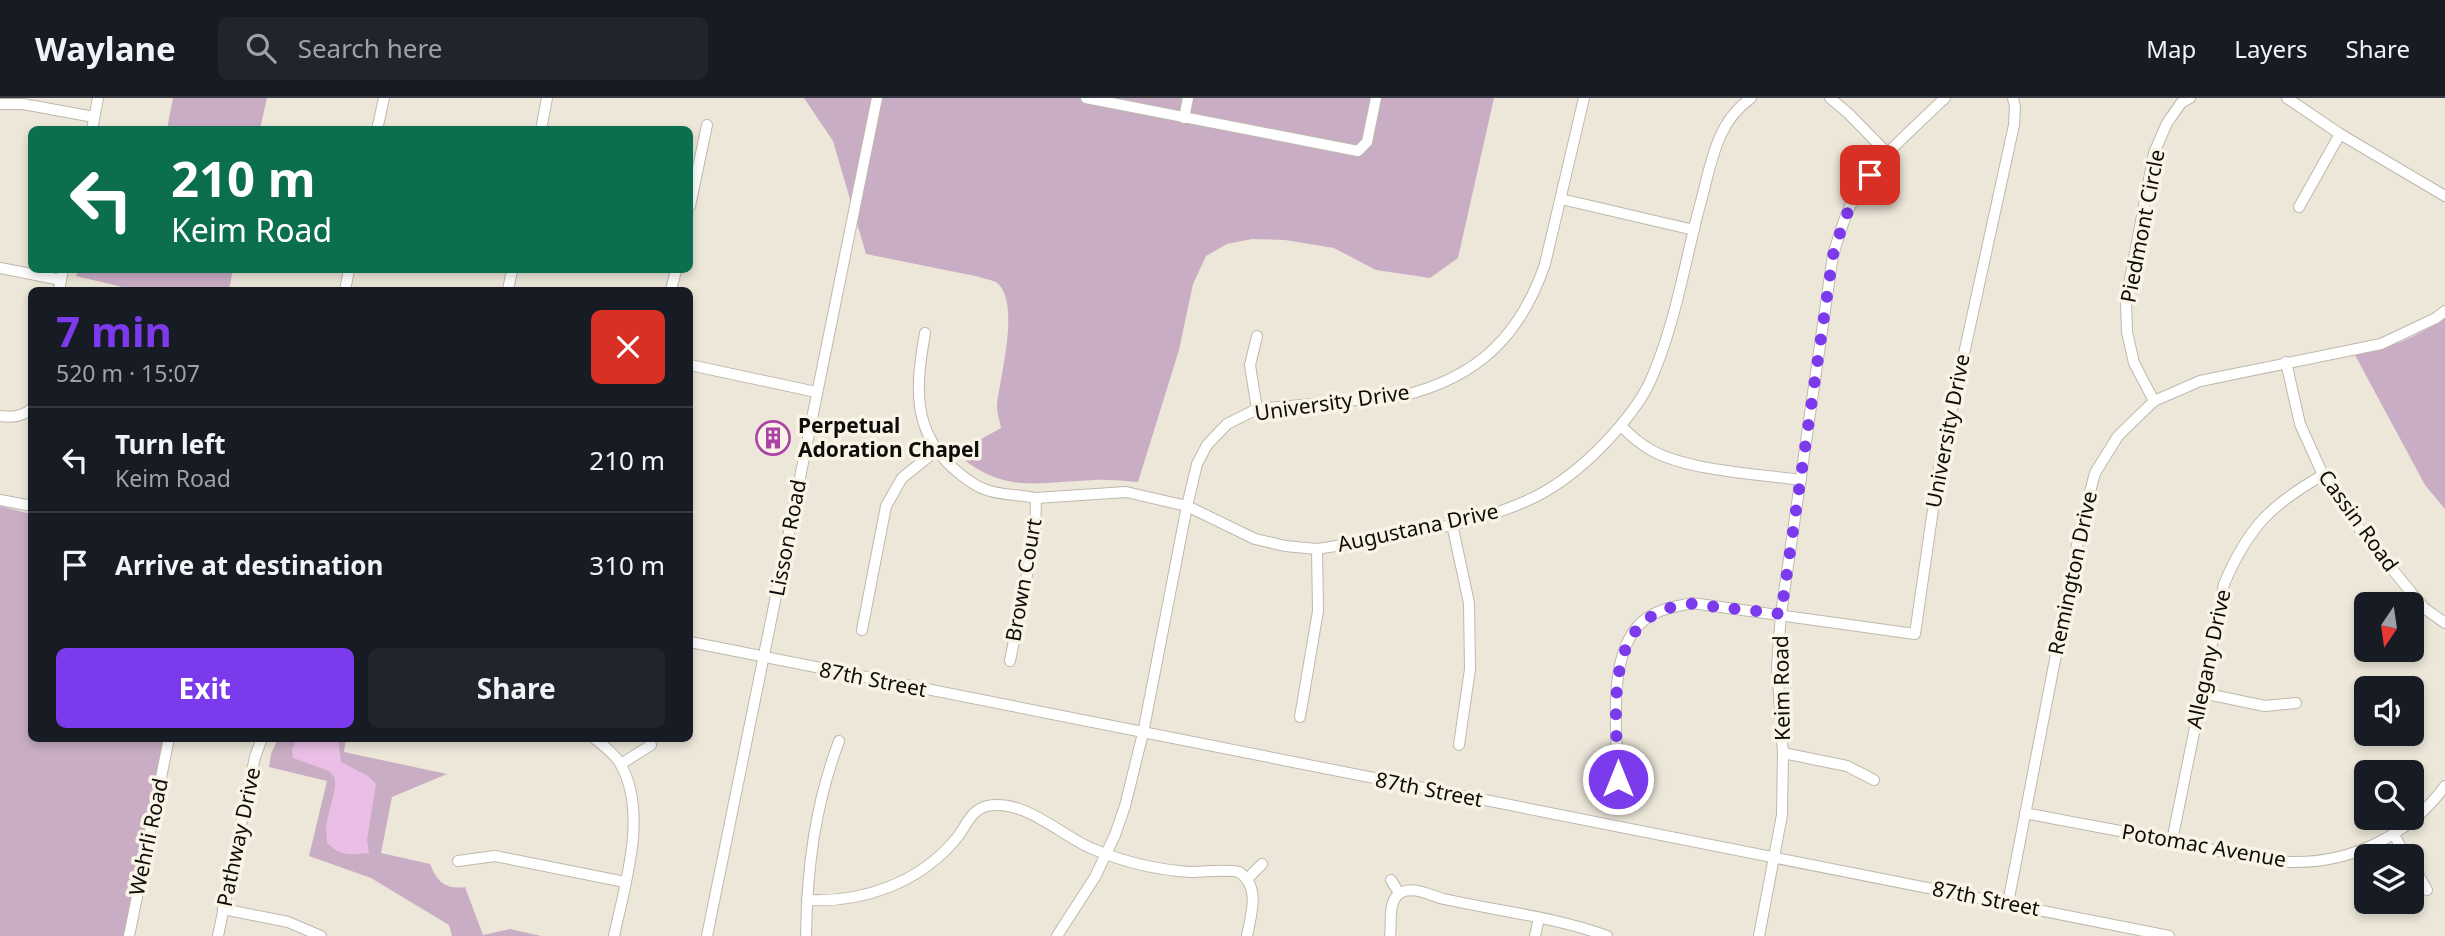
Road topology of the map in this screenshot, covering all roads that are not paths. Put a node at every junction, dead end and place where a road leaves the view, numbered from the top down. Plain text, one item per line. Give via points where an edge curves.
1 (98, 98) edge
2 (384, 98) edge
3 (547, 98) edge
4 (877, 98) edge
5 (1086, 98) edge
6 (1188, 98) edge
7 (1376, 98) edge
8 (1584, 98) edge
9 (1751, 98) edge
10 (1830, 98) edge
11 (1945, 98) edge
12 (2013, 98) edge
13 (2190, 98) edge
14 (2287, 98) edge
15 (0, 104) edge
16 (94, 117) junction
17 (1184, 118) junction
18 (707, 125) dead end
19 (93, 126) edge
20 (378, 126) edge
21 (542, 126) edge
22 (2340, 134) junction
23 (1888, 154) junction
24 (693, 192) edge
25 (2445, 196) edge
26 (1560, 199) junction
27 (2299, 207) dead end
28 (1694, 230) junction
29 (0, 268) edge
30 (61, 280) edge
31 (2445, 310) edge
32 (925, 333) dead end
33 (1257, 336) dead end
34 (2286, 362) junction
35 (693, 367) edge
36 (816, 392) junction
37 (2154, 401) junction
38 (1257, 409) junction
39 (28, 411) edge
40 (0, 416) edge
41 (1621, 426) junction
42 (937, 450) junction
43 (2323, 475) junction
44 (1801, 480) junction
45 (1036, 498) junction
46 (0, 500) edge
47 (28, 505) edge
48 (1187, 506) junction
49 (1452, 524) junction
50 (1317, 549) junction
51 (1781, 614) junction
52 (2445, 623) edge
53 (862, 630) dead end
54 (693, 643) edge
55 (764, 658) junction
56 (1010, 661) dead end
57 (2202, 693) junction
58 (2296, 703) dead end
59 (1300, 717) dead end
60 (1143, 733) junction
61 (839, 741) dead end
62 (168, 742) edge
63 (261, 742) edge
64 (599, 742) edge
65 (651, 745) dead end
66 (1459, 746) dead end
67 (1783, 753) junction
68 (621, 764) junction
69 (1618, 779) dead end
70 (1874, 780) dead end
71 (2445, 786) edge
72 (2025, 813) junction
73 (2394, 835) junction
74 (2172, 841) junction
75 (2399, 844) edge
76 (1106, 854) junction
77 (1774, 858) junction
78 (458, 862) dead end
79 (1262, 864) dead end
80 (1247, 879) junction
81 (1391, 880) dead end
82 (625, 882) junction
83 (2424, 885) edge
84 (2427, 890) dead end
85 (1399, 893) junction
86 (807, 900) junction
87 (2008, 903) junction
88 (223, 909) junction
89 (1539, 918) junction
90 (1594, 934) edge
91 (129, 936) edge
92 (218, 936) edge
93 (321, 936) edge
94 (614, 936) edge
95 (707, 936) edge
96 (806, 936) edge
97 (1057, 936) edge
98 (1247, 936) edge
99 (1390, 936) edge
100 (1535, 936) edge
101 (1607, 936) edge
102 (1759, 936) edge
103 (2169, 936) edge

1 - 16 street
2 - 20 street
3 - 21 street
4 - 36 street, Lisson Road
5 - 17 street
6 - 17 street
7 - 17 street via 1367,142 1358,151
8 - 26 street, University Drive
9 - 28 street, Augustana Drive via 1738,107 1719,135
10 - 23 street
11 - 23 street, Keim Road
12 - 51 street, University Drive via 2014,125 1939,468 1915,634
13 - 37 street, Piedmont Circle via 2166,123 2154,153 2126,300 2134,363
14 - 22 street
15 - 16 street
16 - 19 street
18 - 24 street
22 - 25 street
22 - 27 street
23 - 44 street, Keim Road via 1860,187 1833,255
26 - 28 street
26 - 38 street, University Drive via 1531,302 1499,345 1464,373 1401,396
28 - 41 street, Augustana Drive via 1661,354 1648,386
29 - 30 street
31 - 34 street, Remington Drive via 2381,344
32 - 42 street via 918,399
33 - 38 street via 1250,365
34 - 37 street, Remington Drive via 2200,381
34 - 43 street, Cassin Road via 2300,424
35 - 36 street
36 - 55 street, Lisson Road
37 - 72 street, Remington Drive via 2118,436 2095,473
38 - 48 street, University Drive via 1227,424 1207,444
39 - 40 street
41 - 44 street via 1635,440 1668,458
41 - 49 street, Augustana Drive via 1587,462 1551,488 1507,509
42 - 45 street, Augustana Drive via 982,489
42 - 53 street via 902,478 886,506
43 - 52 street, Cassin Road via 2408,589
43 - 57 street, Allegany Drive via 2279,503 2240,549 2219,602
44 - 51 street, Keim Road
45 - 48 street, Augustana Drive via 1126,492
45 - 56 street, Brown Court via 1035,534
46 - 47 street
48 - 50 street, Augustana Drive via 1255,539
48 - 60 street, University Drive
49 - 50 street, Augustana Drive
49 - 66 street via 1469,603 1470,669
50 - 59 street via 1318,611
51 - 67 street, Keim Road via 1777,689
51 - 69 street via 1692,603 1666,608 1643,622 1628,640 1620,666
54 - 55 street, 87th Street
55 - 60 street, 87th Street
55 - 95 street, Lisson Road
57 - 58 street via 2265,706
57 - 74 street, Allegany Drive
60 - 76 street, University Drive via 1125,806
60 - 77 street, 87th Street
61 - 86 street via 817,814
62 - 91 street, Wehrli Road
63 - 88 street, Pathway Drive
64 - 68 street
65 - 68 street
67 - 70 street via 1847,766
67 - 77 street, Keim Road via 1782,815
68 - 82 street via 635,811
71 - 73 street, Potomac Avenue
72 - 74 street, Potomac Avenue
72 - 87 street, Remington Drive
73 - 74 street, Potomac Avenue via 2352,854 2311,862 2262,859
73 - 75 street
76 - 80 street via 1150,867 1234,871
76 - 86 street via 1024,810 987,806 976,811 947,849 914,875 858,896
76 - 97 street, University Drive
77 - 87 street, 87th Street
77 - 102 street, Keim Road
78 - 82 street via 495,856
79 - 80 street
80 - 98 street via 1253,895
81 - 85 street
82 - 94 street
83 - 84 street
85 - 89 street via 1413,890
85 - 99 street via 1392,903
86 - 96 street
87 - 103 street, 87th Street
88 - 92 street, Pathway Drive
88 - 93 street via 288,922
89 - 90 street
89 - 100 street
90 - 101 street

